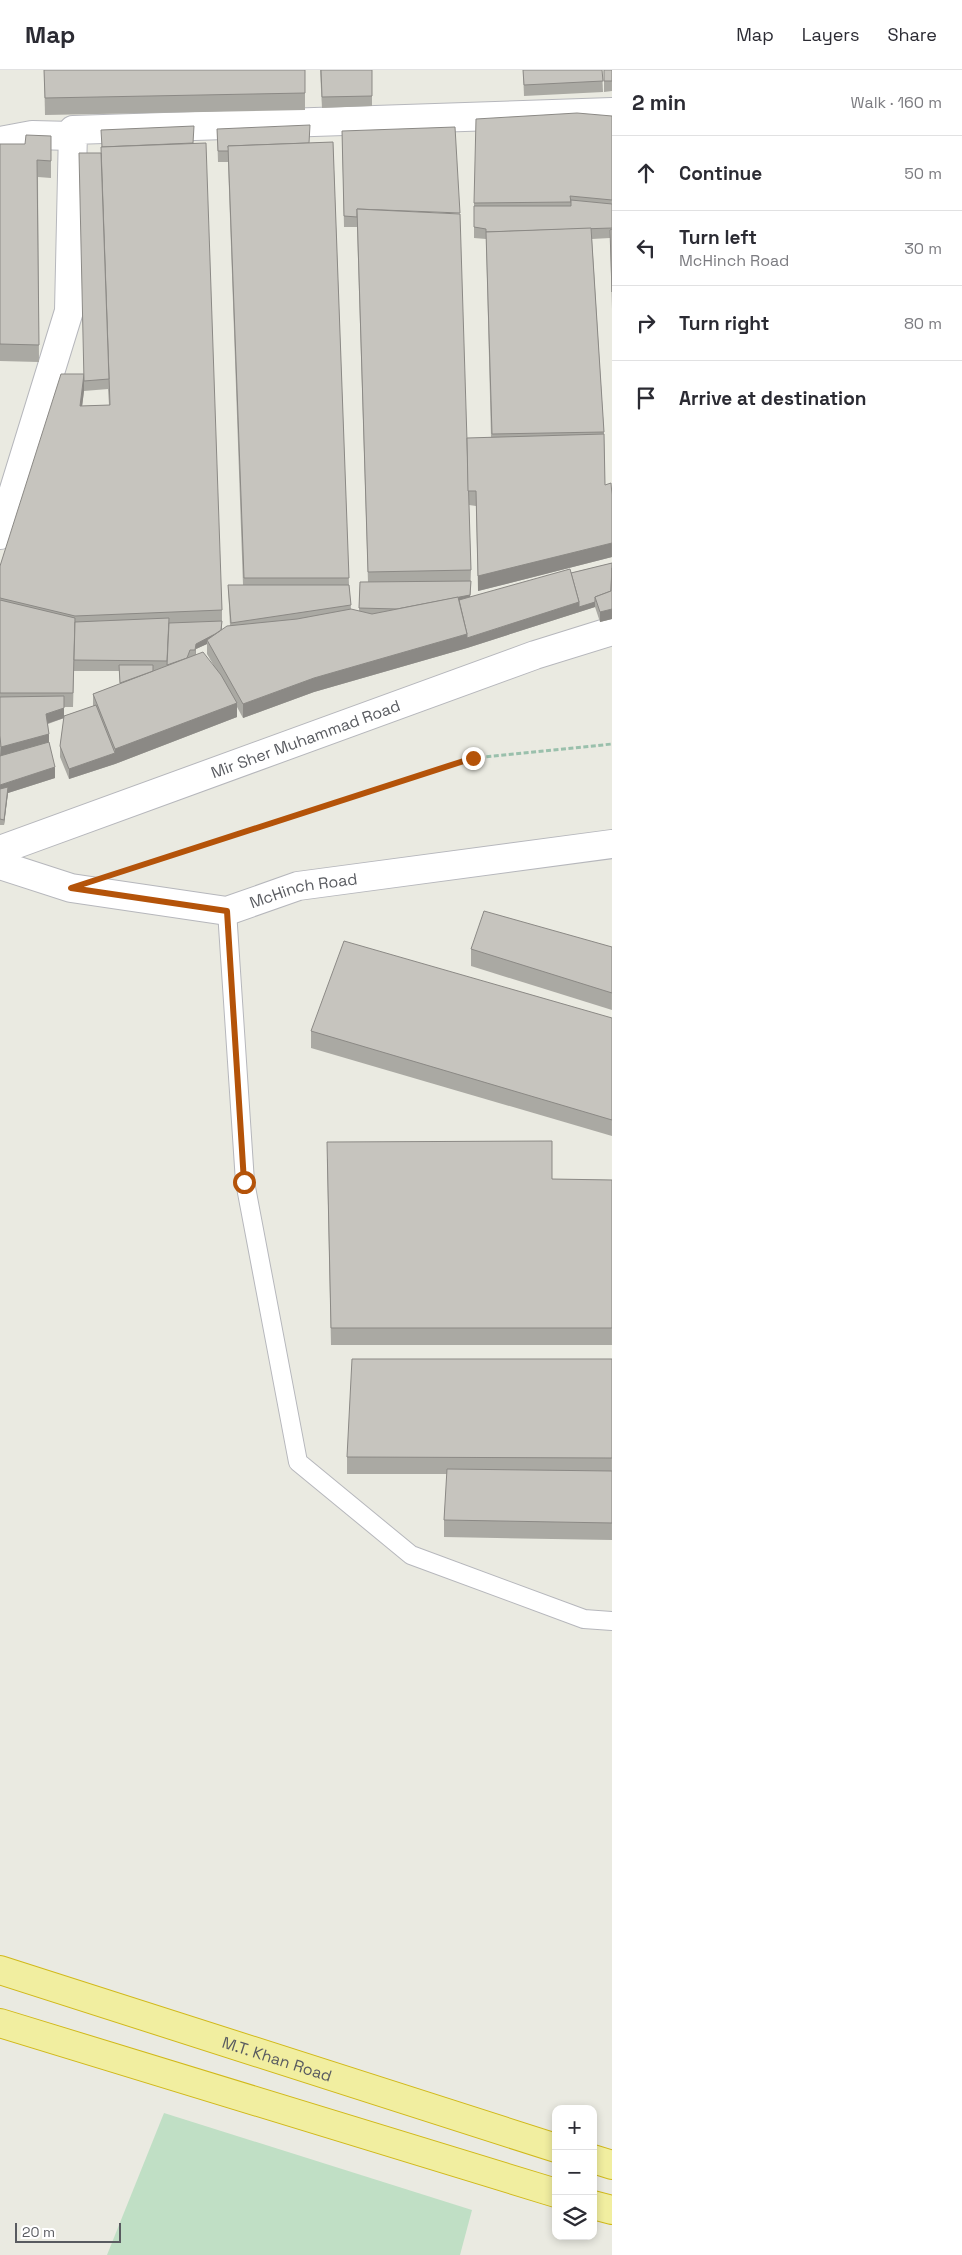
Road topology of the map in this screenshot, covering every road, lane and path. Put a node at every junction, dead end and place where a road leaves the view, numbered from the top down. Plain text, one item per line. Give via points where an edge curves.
1 (612, 112) edge
2 (73, 136) junction
3 (0, 141) edge
4 (0, 534) edge
5 (612, 631) edge
6 (612, 744) edge
7 (612, 844) edge
8 (0, 850) edge
9 (0, 865) edge
10 (137, 867) dead end
11 (227, 911) junction
12 (612, 1621) edge
13 (0, 1970) edge
14 (0, 2023) edge
15 (552, 2147) edge
16 (597, 2160) edge
17 (612, 2165) edge
18 (552, 2192) edge

1 - 2 street via 73,130
2 - 3 street via 32,135
2 - 4 street via 69,311
5 - 8 street, Mir Sher Muhammad Road via 535,655
6 - 10 path via 473,758
7 - 11 street, McHinch Road via 298,886
9 - 11 street, McHinch Road via 71,888
11 - 12 lane via 244,1182 298,1462 411,1555 584,1619
13 - 15 highway, M.T. Khan Road
14 - 18 highway
16 - 17 highway

